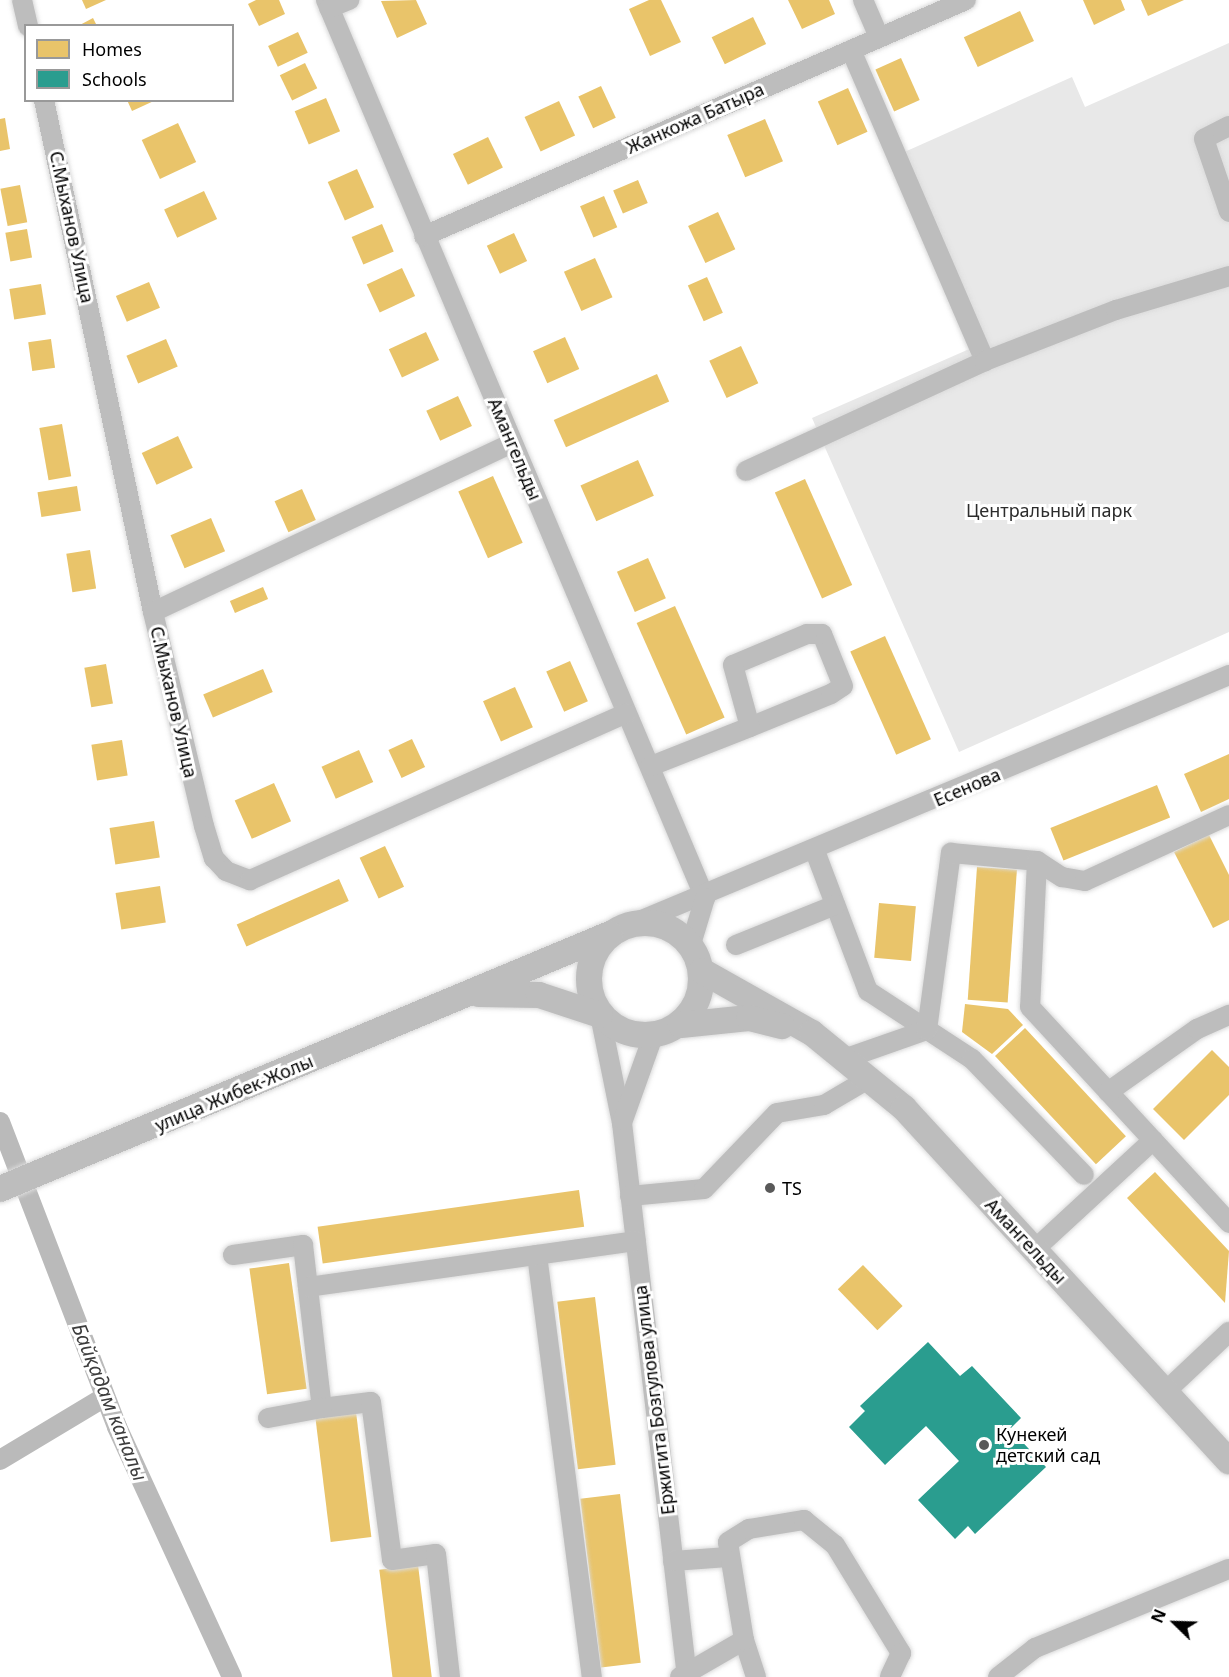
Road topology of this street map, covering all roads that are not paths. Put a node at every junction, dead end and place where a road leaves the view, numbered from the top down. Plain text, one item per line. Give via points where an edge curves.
1 (22, 0) edge
2 (349, 0) edge
3 (863, 0) edge
4 (966, 0) edge
5 (327, 4) edge
6 (28, 24) edge
7 (879, 37) junction
8 (851, 50) junction
9 (44, 102) edge
10 (1229, 126) edge
11 (1229, 212) edge
12 (424, 236) junction
13 (1229, 276) edge
14 (985, 361) junction
15 (512, 443) junction
16 (746, 471) dead end
17 (153, 612) junction
18 (1229, 675) edge
19 (626, 713) junction
20 (750, 727) junction
21 (651, 766) junction
22 (1227, 821) edge
23 (815, 851) junction
24 (1037, 861) junction
25 (705, 898) junction
26 (835, 905) junction
27 (637, 922) junction
28 (610, 934) junction
29 (691, 944) junction
30 (736, 945) dead end
31 (702, 971) junction
32 (467, 994) junction
33 (600, 1015) junction
34 (1229, 1015) edge
35 (681, 1025) junction
36 (927, 1030) junction
37 (812, 1033) junction
38 (653, 1036) junction
39 (844, 1059) junction
40 (868, 1079) junction
41 (1108, 1092) junction
42 (622, 1123) junction
43 (1153, 1140) junction
44 (1084, 1175) dead end
45 (0, 1189) edge
46 (630, 1196) junction
47 (1229, 1222) edge
48 (636, 1241) junction
49 (1034, 1250) junction
50 (233, 1255) dead end
51 (537, 1255) junction
52 (308, 1287) junction
53 (1229, 1332) edge
54 (1165, 1392) junction
55 (322, 1408) junction
56 (268, 1418) dead end
57 (1229, 1461) edge
58 (728, 1557) junction
59 (674, 1561) junction
60 (1229, 1569) edge
61 (744, 1640) junction
62 (450, 1677) edge
63 (592, 1677) edge
64 (685, 1677) edge
65 (756, 1677) edge
66 (890, 1677) edge
67 (998, 1677) edge

1 - 6 street
2 - 5 street
3 - 7 street
4 - 7 street, Жанкожа Батыра
5 - 12 street, Амангельды
7 - 8 street, Жанкожа Батыра
8 - 12 street, Жанкожа Батыра
8 - 14 street
9 - 17 street, С.Мыханов Улица
10 - 11 street via 1204,139
12 - 15 street, Амангельды
13 - 14 street via 1116,310
14 - 16 street
15 - 17 street
15 - 19 street, Амангельды
17 - 19 street, С.Мыханов Улица via 214,858 226,871 250,880
18 - 23 street, Есенова
19 - 21 street, Амангельды
20 - 20 street via 843,686 822,634 807,634 733,665
20 - 21 street
21 - 25 street, Амангельды
22 - 24 street via 1085,881 1062,877
23 - 25 street, Есенова
23 - 26 street
24 - 36 street via 951,853
24 - 41 street via 1030,1007
25 - 27 street, Есенова
25 - 29 street
26 - 30 street
26 - 36 street via 868,991
27 - 28 main road
27 - 29 main road via 667,926
28 - 32 main road, улица Жибек-Жолы
28 - 33 main road via 592,958 588,987
29 - 31 main road
31 - 35 main road via 699,1001
31 - 37 main road, Амангельды
32 - 33 main road via 539,995
32 - 45 main road, улица Жибек-Жолы
33 - 38 main road via 624,1033
33 - 42 street, Ержигита Бозгулова улица
34 - 41 street via 1197,1029
35 - 37 main road via 748,1018
35 - 38 main road
36 - 39 street
36 - 44 street via 972,1059
37 - 39 main road, Амангельды
38 - 42 street
39 - 40 main road, Амангельды
40 - 46 street via 824,1105 777,1113 704,1189
40 - 49 main road, Амангельды via 904,1108
41 - 43 street
42 - 46 street, Ержигита Бозгулова улица
43 - 47 street
43 - 49 street
46 - 48 street, Ержигита Бозгулова улица
48 - 51 street
48 - 59 street, Ержигита Бозгулова улица
49 - 54 main road, Амангельды
50 - 52 street via 303,1245
51 - 52 street
51 - 63 street
52 - 55 street
53 - 54 street
54 - 57 main road, Амангельды
55 - 56 street
55 - 62 street via 371,1402 392,1560 436,1554
58 - 59 street
58 - 61 street
58 - 66 street via 728,1542 749,1529 804,1520 823,1532 901,1653
59 - 64 street, Ержигита Бозгулова улица
60 - 67 street via 1035,1648
61 - 64 street
61 - 65 street

